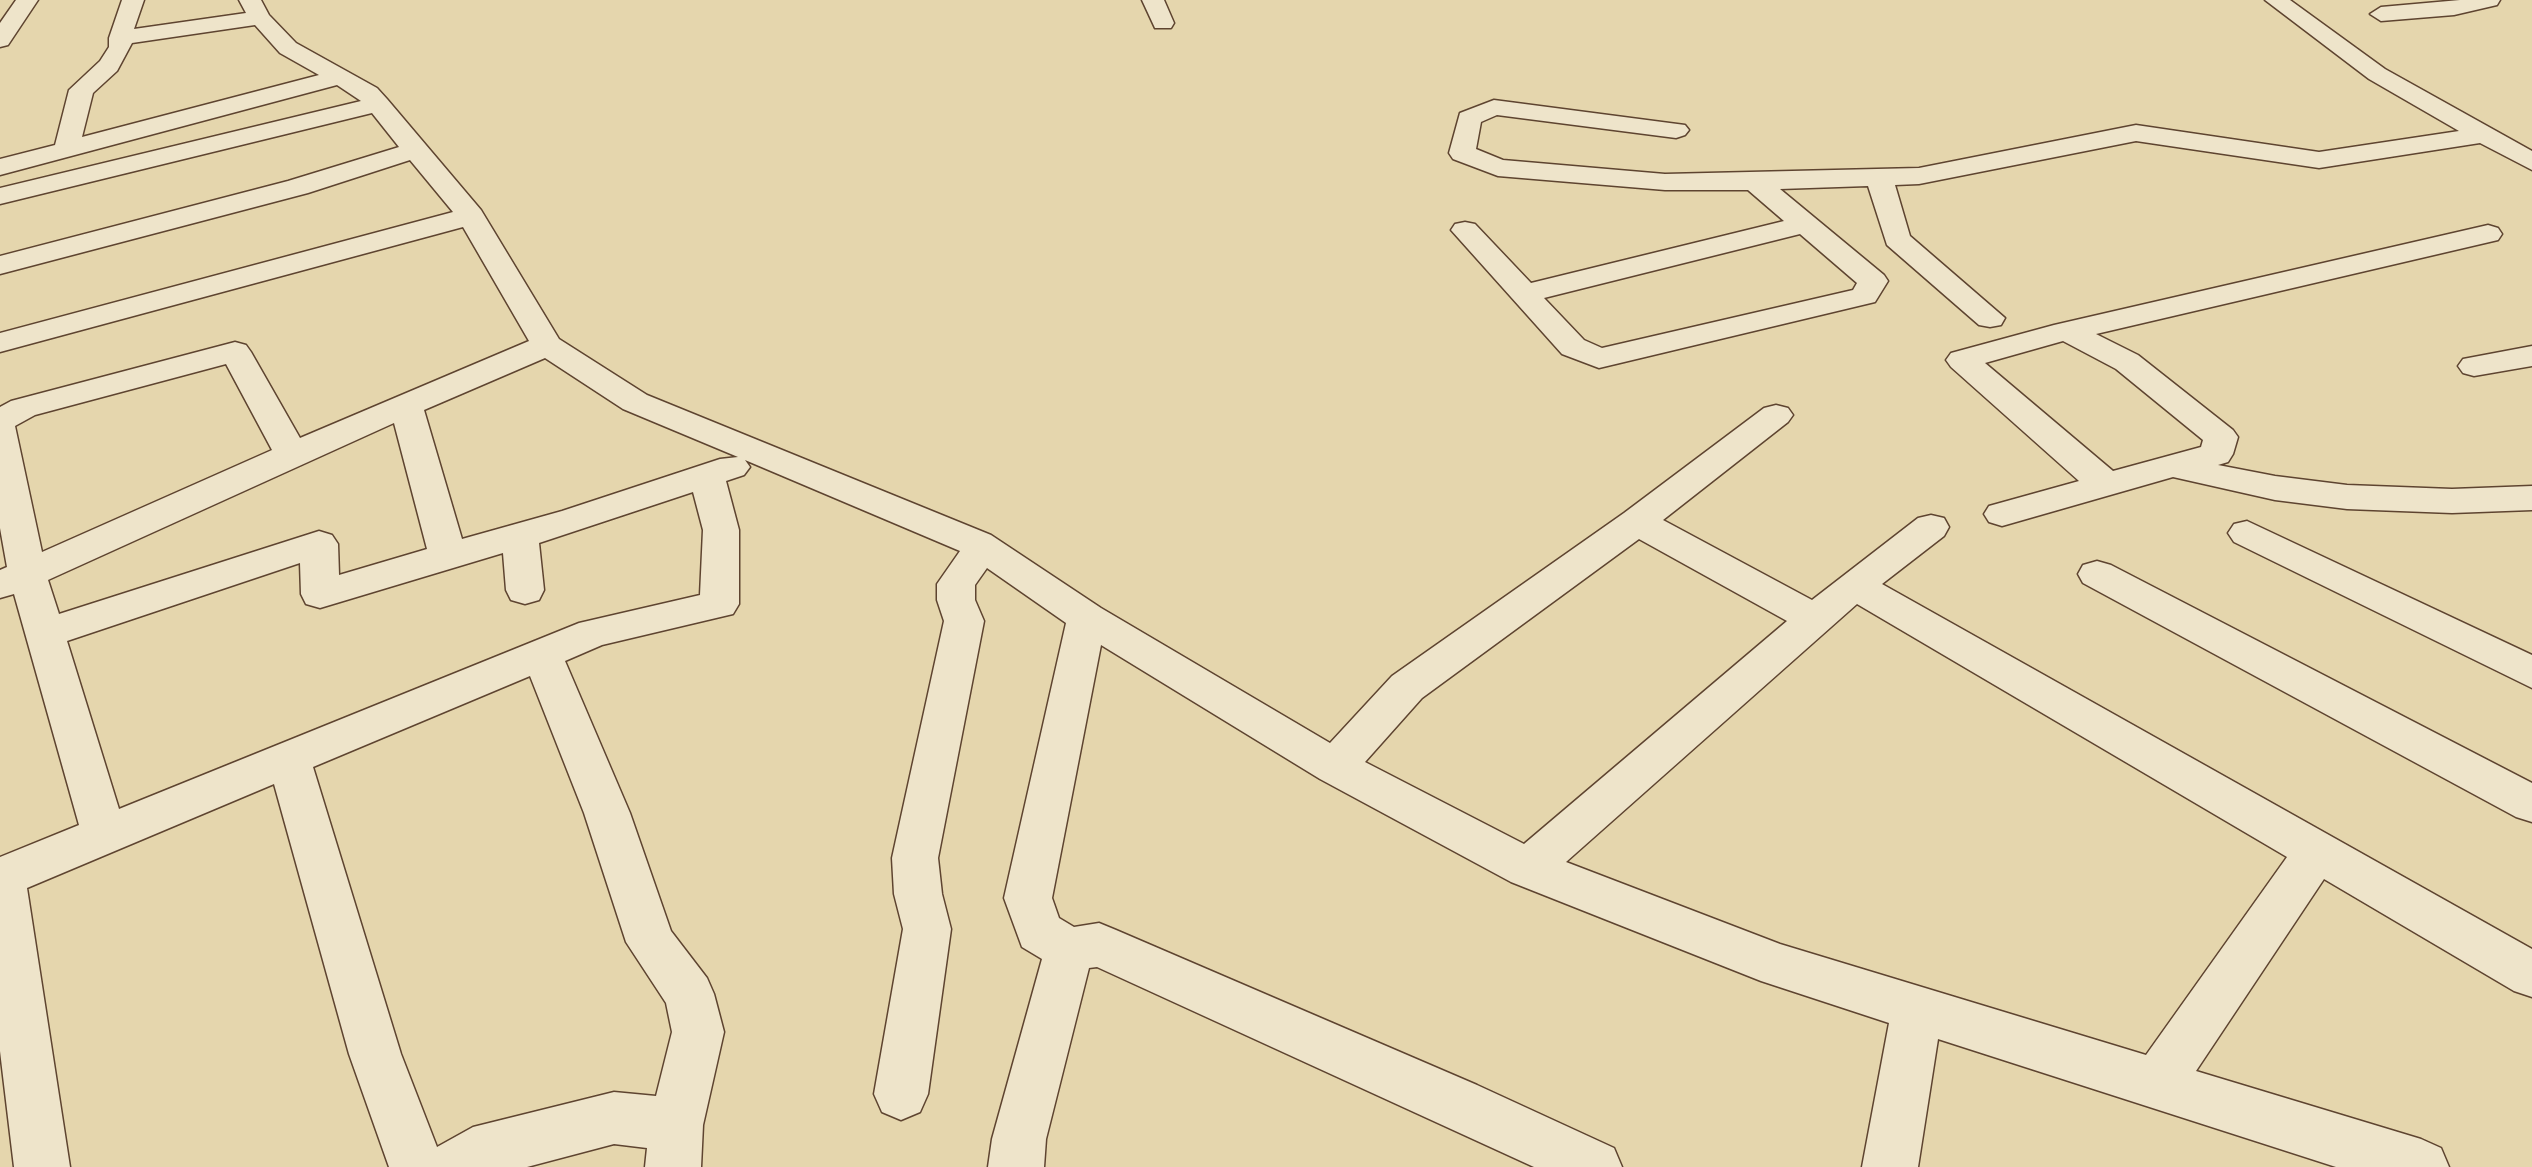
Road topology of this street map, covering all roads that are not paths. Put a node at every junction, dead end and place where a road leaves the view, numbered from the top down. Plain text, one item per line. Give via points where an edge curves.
1 (27, 0) edge
2 (133, 0) edge
3 (1153, 0) edge
4 (2276, 0) edge
5 (2308, 0) edge
6 (2489, 0) edge
7 (255, 9) edge
8 (2381, 14) dead end
9 (1164, 23) dead end
10 (120, 38) junction
11 (0, 40) edge
12 (340, 77) junction
13 (378, 104) junction
14 (1676, 130) dead end
15 (2481, 135) junction
16 (2532, 146) edge
17 (67, 147) junction
18 (415, 150) junction
19 (2532, 162) edge
20 (0, 167) edge
21 (1879, 177) junction
22 (1755, 182) junction
23 (0, 196) edge
24 (471, 216) junction
25 (1805, 224) junction
26 (1465, 230) dead end
27 (2488, 234) dead end
28 (0, 265) edge
29 (1524, 294) junction
30 (1990, 318) dead end
31 (2067, 331) junction
32 (0, 343) edge
33 (547, 345) junction
34 (2532, 356) edge
35 (2532, 385) edge
36 (406, 406) junction
37 (1776, 415) dead end
38 (0, 420) edge
39 (0, 429) edge
40 (292, 454) junction
41 (764, 455) junction
42 (2169, 466) junction
43 (707, 477) junction
44 (5, 483) edge
45 (2104, 483) junction
46 (2532, 498) edge
47 (2002, 514) dead end
48 (1637, 522) junction
49 (1931, 527) dead end
50 (2247, 533) dead end
51 (520, 536) junction
52 (982, 547) junction
53 (448, 556) junction
54 (2097, 574) dead end
55 (14, 579) edge
56 (1854, 585) junction
57 (525, 590) dead end
58 (1087, 618) junction
59 (1815, 619) junction
60 (45, 633) junction
61 (542, 654) junction
62 (2532, 673) edge
63 (289, 760) junction
64 (1335, 767) junction
65 (2532, 804) edge
66 (105, 837) junction
67 (2317, 851) junction
68 (1528, 868) junction
69 (1, 878) edge
70 (1069, 950) junction
71 (2532, 975) edge
72 (1917, 1008) junction
73 (2157, 1084) junction
74 (901, 1094) dead end
75 (675, 1146) edge
76 (2417, 1166) edge
77 (42, 1167) edge
78 (417, 1167) edge
79 (455, 1167) edge
80 (1016, 1167) edge
81 (1594, 1167) edge
82 (1891, 1167) edge

1 - 11 street
2 - 10 street
3 - 9 street
4 - 15 street via 2377,74
5 - 16 street via 2412,72
6 - 8 street
7 - 10 street
7 - 12 street via 288,48
10 - 17 street via 121,47 109,66 82,90
12 - 13 street
12 - 17 street
13 - 18 street
13 - 23 street
14 - 22 street via 1494,107 1469,118 1462,153 1498,168 1665,182
15 - 19 street
15 - 21 street via 2319,160 2136,133 1919,176
17 - 20 street
18 - 24 street
18 - 28 street via 298,187
21 - 22 street
21 - 30 street via 1897,239
22 - 25 street
24 - 32 street
24 - 33 street
25 - 29 street
25 - 29 street via 1873,281 1864,296 1599,358 1573,347
26 - 29 street
27 - 31 street
31 - 42 street via 2127,362 2221,437 2216,454
31 - 45 street via 1962,360
33 - 36 street
33 - 41 street via 635,402
34 - 35 street via 2486,364
36 - 40 street
36 - 53 street
37 - 48 street
38 - 40 street via 23,408 235,352
39 - 44 street
40 - 55 street
41 - 43 street
41 - 52 street
42 - 45 street
42 - 46 street via 2274,488 2347,497
43 - 51 street
43 - 61 street via 722,530 719,604 593,633
44 - 55 street
45 - 47 street
48 - 59 street
48 - 64 street via 1406,687
49 - 56 street
50 - 62 street
51 - 53 street
51 - 57 street
52 - 58 street
52 - 74 street via 956,584 964,621 915,858 927,929
53 - 60 street via 320,594 319,544
54 - 65 street
55 - 60 street
56 - 59 street
56 - 67 street
58 - 64 street
58 - 70 street via 1028,898 1039,932
59 - 68 street
60 - 66 street
61 - 63 street
61 - 75 street via 607,813 650,942 689,994 698,1031
63 - 66 street
63 - 78 street via 375,1054
64 - 68 street
66 - 69 street
67 - 71 street
67 - 73 street
68 - 72 street via 1778,965
69 - 77 street
70 - 80 street via 1019,1139
70 - 81 street via 1099,945 1458,1102
72 - 73 street
72 - 82 street
73 - 76 street
75 - 79 street via 614,1118 472,1154

